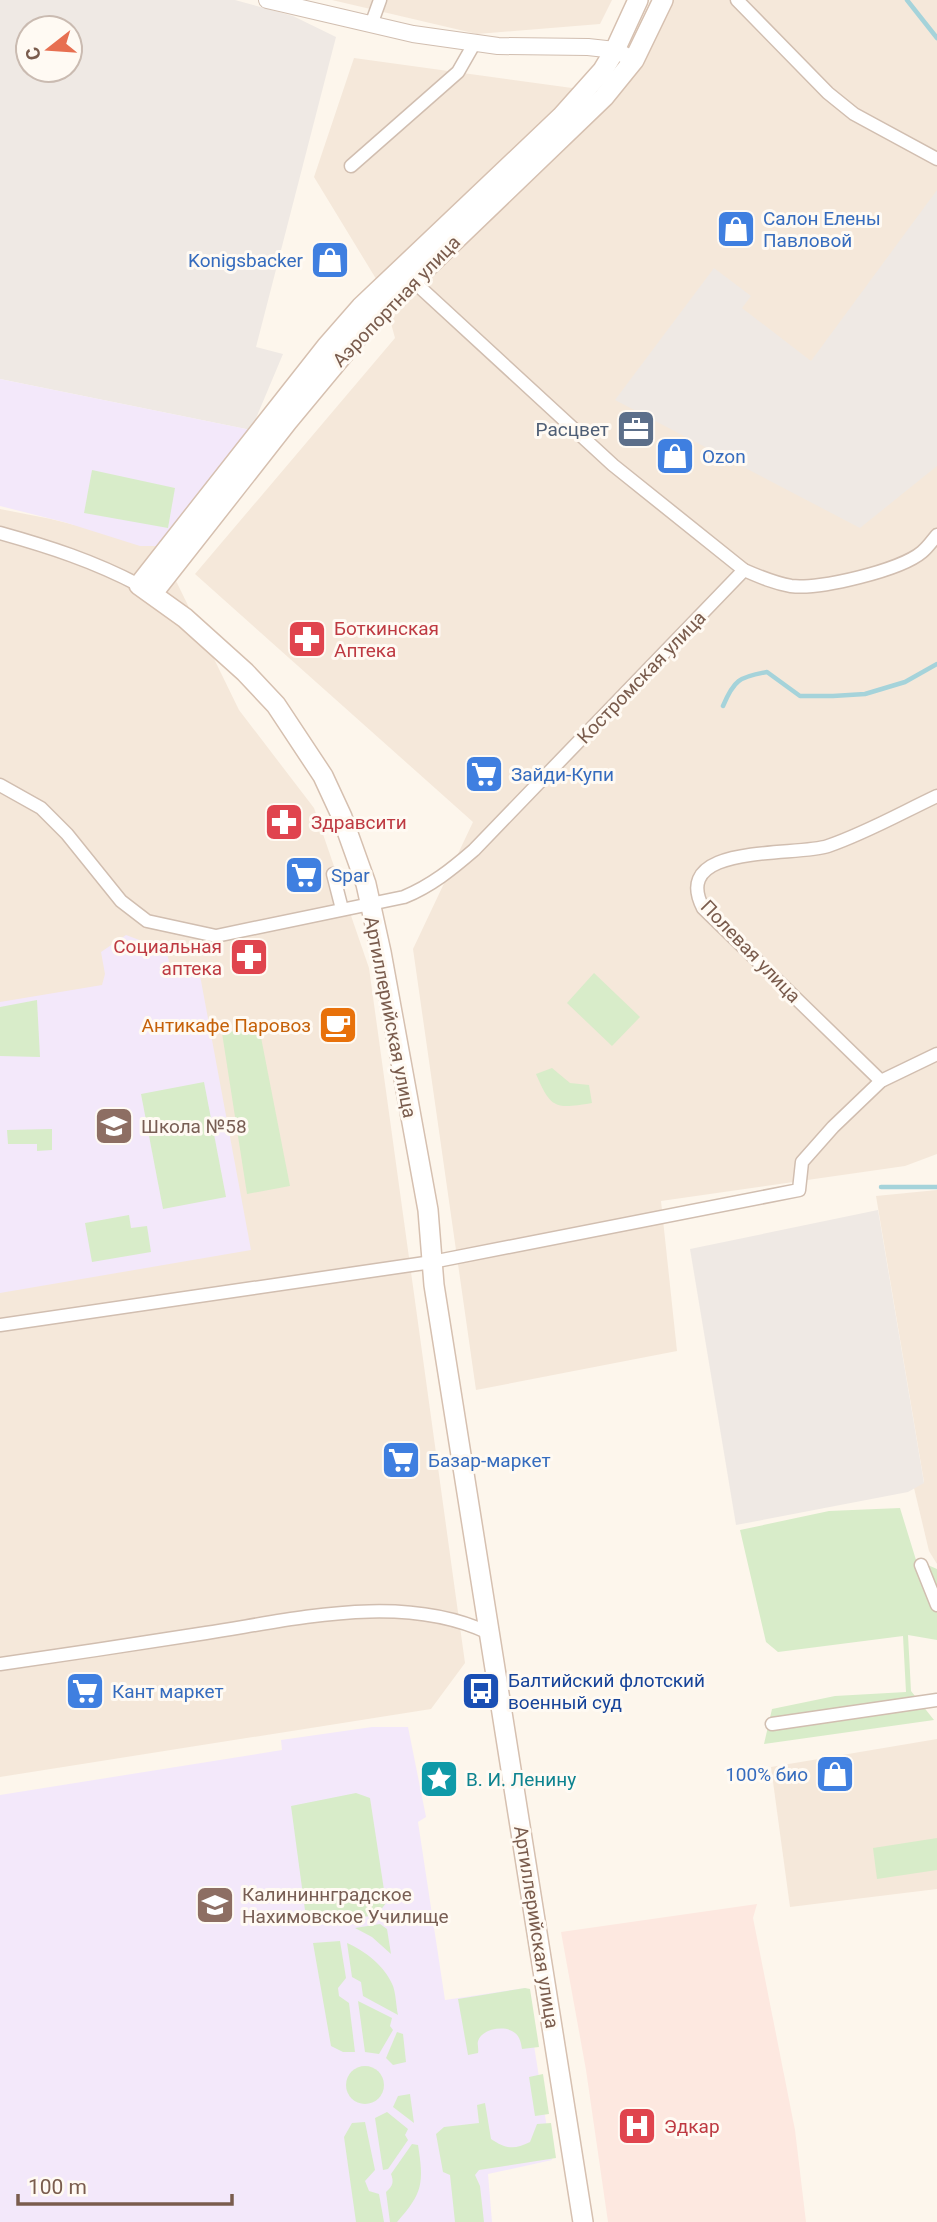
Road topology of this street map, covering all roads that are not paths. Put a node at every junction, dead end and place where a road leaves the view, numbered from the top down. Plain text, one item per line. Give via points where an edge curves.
1 (267, 0) edge
2 (380, 0) edge
3 (638, 0) edge
4 (663, 0) edge
5 (737, 0) edge
6 (371, 25) junction
7 (474, 44) junction
8 (615, 50) junction
9 (634, 60) junction
10 (937, 159) edge
11 (351, 166) dead end
12 (412, 280) junction
13 (0, 533) edge
14 (937, 535) edge
15 (744, 570) junction
16 (146, 589) junction
17 (0, 785) edge
18 (937, 796) edge
19 (332, 874) dead end
20 (370, 905) junction
21 (342, 909) junction
22 (937, 1054) edge
23 (881, 1081) junction
24 (432, 1262) junction
25 (0, 1325) edge
26 (921, 1564) dead end
27 (937, 1605) edge
28 (489, 1633) junction
29 (0, 1664) edge
30 (937, 1700) edge
31 (772, 1724) dead end
32 (583, 2222) edge

1 - 6 street
2 - 6 street
3 - 8 main road, Аэропортная улица
4 - 9 main road, Аэропортная улица
5 - 10 street via 845,107
6 - 7 street
7 - 8 street
7 - 11 street via 458,72
8 - 9 street
8 - 16 main road, Аэропортная улица via 561,117 361,307 326,347
9 - 12 main road, Аэропортная улица via 571,130
12 - 15 street via 613,465
12 - 16 main road, Аэропортная улица via 338,359
13 - 16 street, Артиллерийская улица via 97,564
14 - 15 street via 922,553 899,564 822,585 794,586
15 - 20 street, Костромская улица via 474,850 422,890
16 - 20 main road, Артиллерийская улица via 245,672 298,736 342,817
17 - 21 street, Костромская улица via 41,808 121,901 147,921 216,936
18 - 23 street, Полевая улица via 825,847 743,854 710,867 698,880 696,895 703,908
19 - 21 street
20 - 21 street, Костромская улица
20 - 24 main road, Артиллерийская улица via 428,1210
22 - 23 street
23 - 24 street via 802,1162 799,1190
24 - 25 street
24 - 28 main road, Артиллерийская улица
26 - 27 street
28 - 29 street via 465,1622 410,1612 375,1612 317,1616
28 - 32 main road, Артиллерийская улица
30 - 31 street

